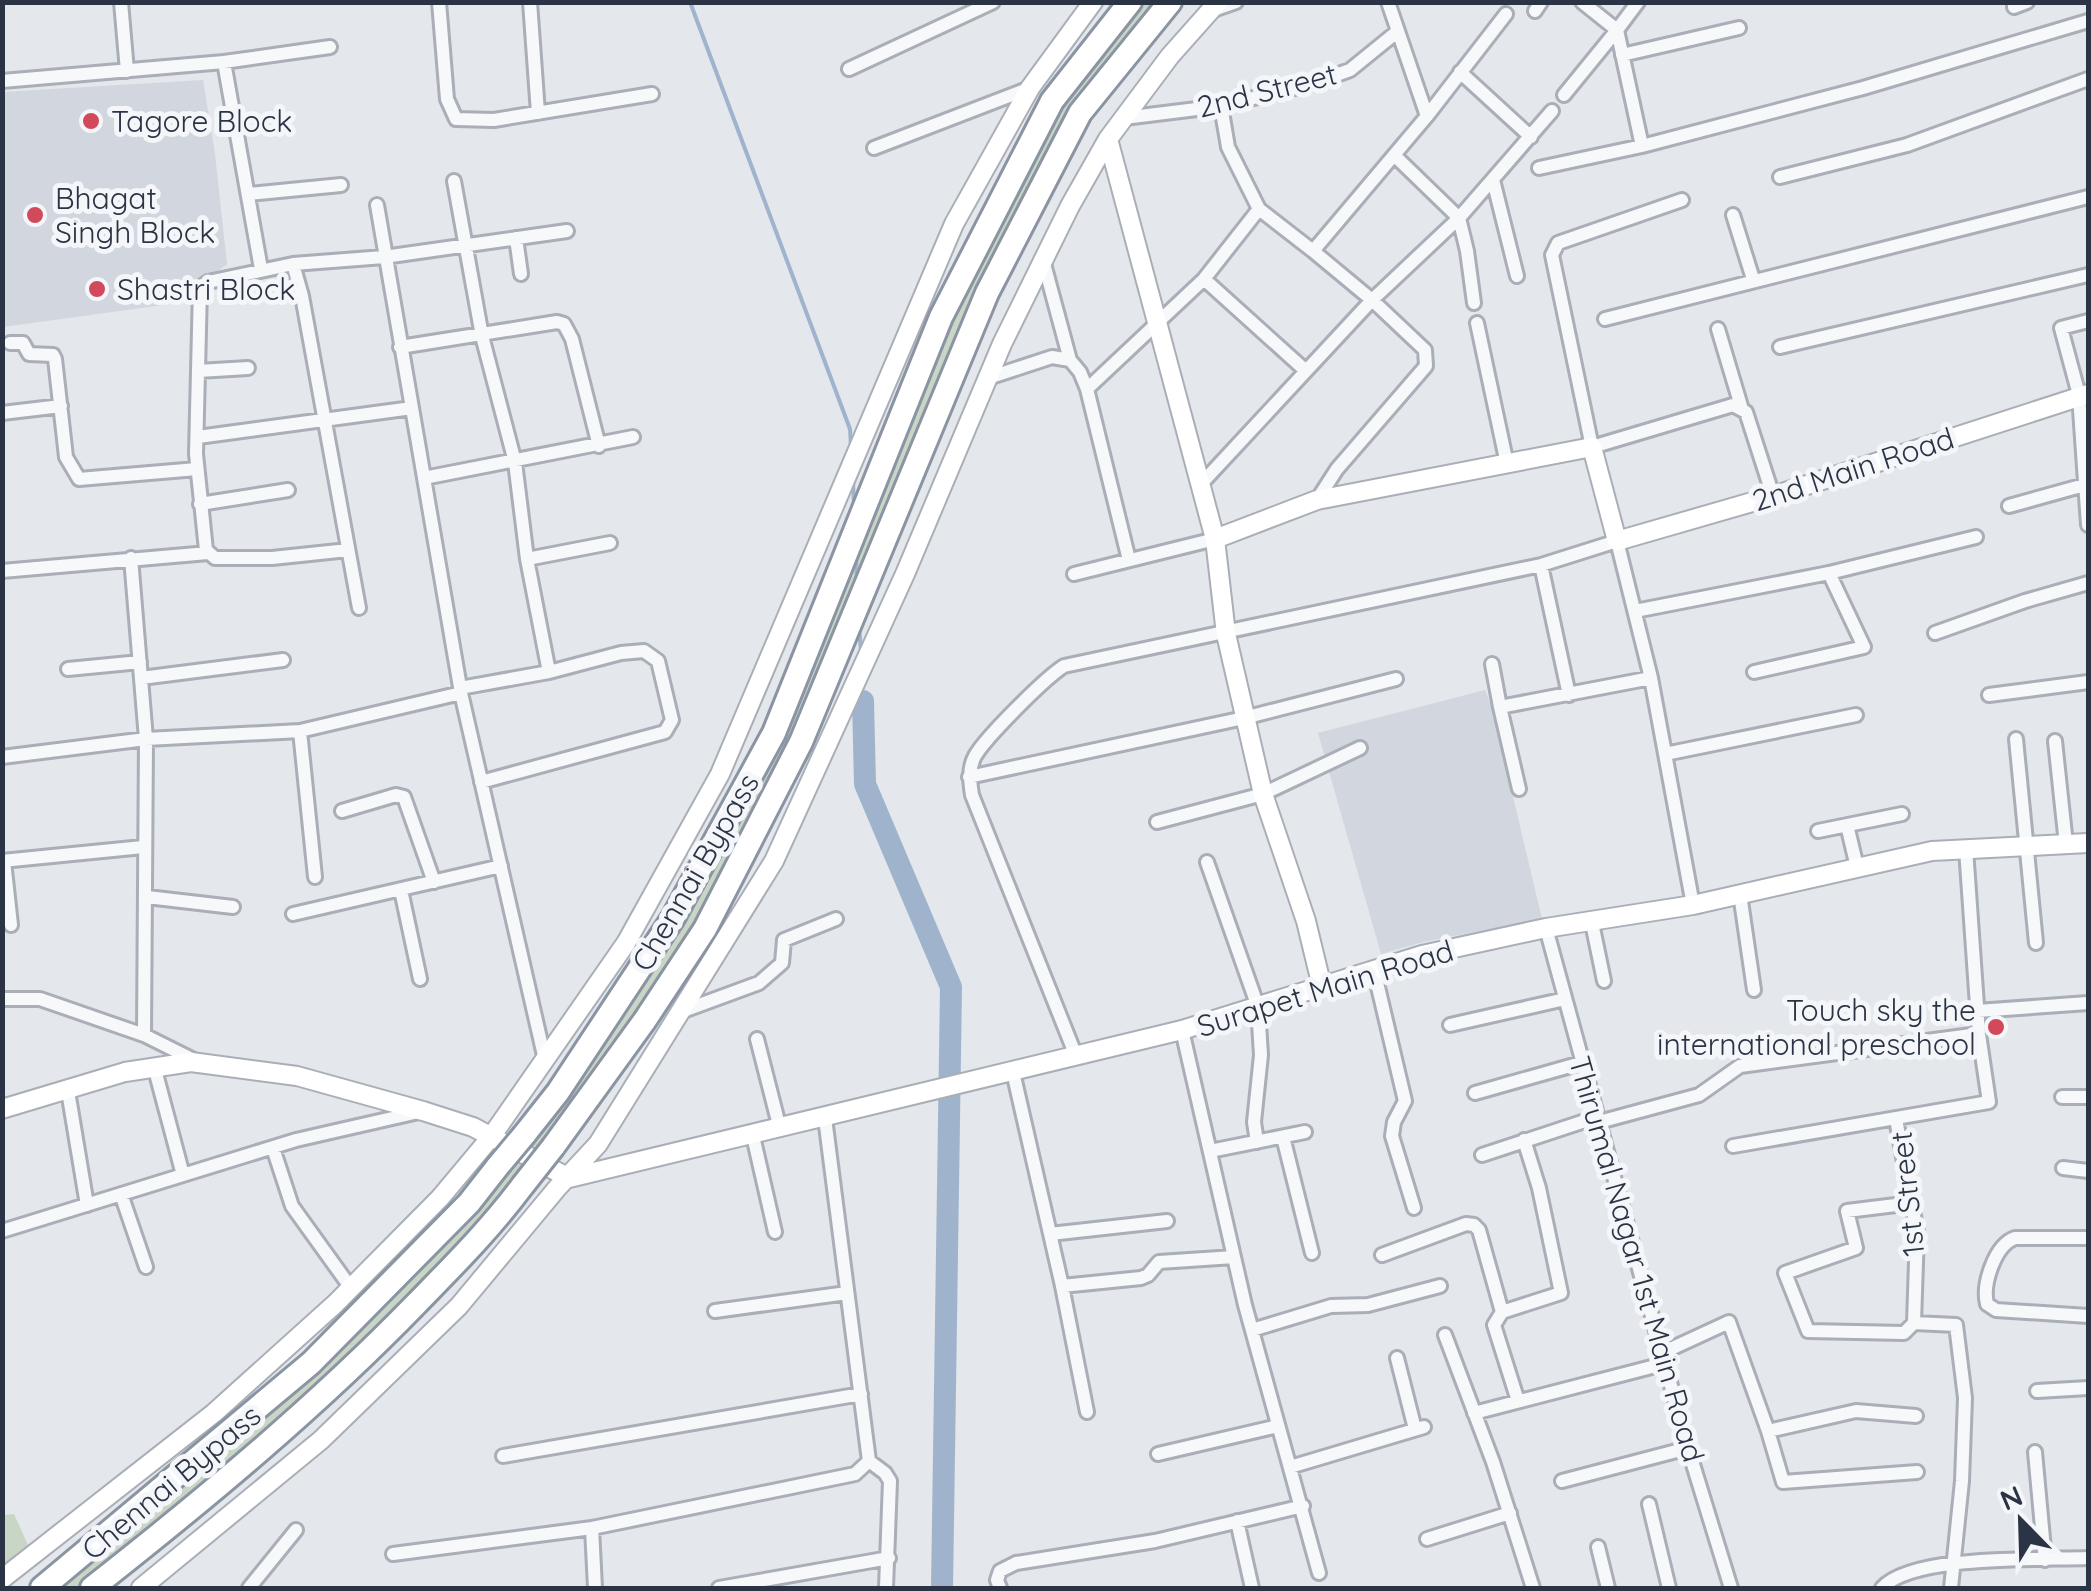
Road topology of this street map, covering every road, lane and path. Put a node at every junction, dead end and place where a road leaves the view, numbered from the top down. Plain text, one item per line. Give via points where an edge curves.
1 (121, 2) edge
2 (439, 2) edge
3 (530, 2) edge
4 (993, 2) edge
5 (1130, 2) edge
6 (1170, 2) edge
7 (1236, 2) edge
8 (1388, 2) edge
9 (1582, 2) edge
10 (1638, 2) edge
11 (1085, 5) edge
12 (974, 6) edge
13 (1214, 7) edge
14 (1506, 14) dead end
15 (2088, 22) edge
16 (1738, 28) dead end
17 (1617, 30) junction
18 (1398, 31) junction
19 (330, 47) dead end
20 (1622, 55) junction
21 (224, 62) junction
22 (849, 69) dead end
23 (126, 71) junction
24 (1460, 72) junction
25 (2088, 80) edge
26 (2, 81) edge
27 (1030, 88) junction
28 (652, 94) dead end
29 (1564, 96) dead end
30 (1222, 106) junction
31 (1552, 111) dead end
32 (538, 113) junction
33 (1428, 116) junction
34 (1124, 118) junction
35 (1531, 137) junction
36 (1108, 139) junction
37 (1642, 146) junction
38 (874, 148) dead end
39 (1394, 155) junction
40 (1538, 168) dead end
41 (1780, 178) dead end
42 (454, 180) dead end
43 (1493, 180) junction
44 (342, 184) dead end
45 (248, 194) junction
46 (2088, 196) edge
47 (1682, 200) dead end
48 (377, 205) dead end
49 (1259, 210) junction
50 (1733, 216) dead end
51 (1459, 218) junction
52 (567, 231) dead end
53 (516, 238) junction
54 (466, 244) junction
55 (1313, 251) junction
56 (384, 257) junction
57 (1043, 260) junction
58 (293, 264) junction
59 (260, 270) junction
60 (521, 274) dead end
61 (2088, 274) edge
62 (1516, 276) dead end
63 (1204, 279) junction
64 (1753, 279) junction
65 (1372, 300) junction
66 (1474, 303) dead end
67 (1604, 318) dead end
68 (2088, 321) edge
69 (1158, 322) junction
70 (1477, 323) dead end
71 (1718, 329) dead end
72 (482, 336) junction
73 (10, 343) dead end
74 (400, 347) junction
75 (1780, 347) dead end
76 (1070, 360) junction
77 (248, 368) dead end
78 (198, 371) junction
79 (1306, 371) junction
80 (988, 378) junction
81 (1086, 389) junction
82 (2084, 394) edge
83 (61, 406) junction
84 (1740, 406) junction
85 (412, 408) junction
86 (2, 413) edge
87 (324, 418) junction
88 (198, 437) junction
89 (633, 437) dead end
90 (599, 446) junction
91 (1592, 447) junction
92 (514, 462) junction
93 (1507, 464) junction
94 (197, 468) junction
95 (424, 478) junction
96 (1201, 484) junction
97 (2088, 485) edge
98 (288, 490) dead end
99 (1773, 496) junction
100 (1317, 500) junction
101 (200, 504) junction
102 (2008, 506) dead end
103 (2088, 525) edge
104 (1976, 537) dead end
105 (1215, 539) junction
106 (1617, 541) junction
107 (610, 543) dead end
108 (348, 550) junction
109 (208, 553) junction
110 (131, 558) junction
111 (527, 559) junction
112 (1129, 560) junction
113 (1541, 564) junction
114 (2, 571) edge
115 (1829, 573) junction
116 (1074, 574) dead end
117 (2088, 583) edge
118 (359, 608) dead end
119 (1635, 612) junction
120 (1935, 633) dead end
121 (1226, 634) junction
122 (283, 660) dead end
123 (140, 662) junction
124 (1492, 664) dead end
125 (68, 669) dead end
126 (548, 672) junction
127 (1754, 672) dead end
128 (141, 678) junction
129 (1651, 678) junction
130 (1396, 679) dead end
131 (2088, 682) edge
132 (461, 691) junction
133 (1569, 695) junction
134 (1989, 695) dead end
135 (1500, 707) junction
136 (1856, 715) dead end
137 (1244, 718) junction
138 (300, 731) junction
139 (146, 739) junction
140 (2016, 740) dead end
141 (2055, 741) dead end
142 (1360, 748) dead end
143 (1665, 754) junction
144 (2, 757) edge
145 (969, 777) junction
146 (482, 782) junction
147 (1519, 789) dead end
148 (1262, 794) junction
149 (342, 811) dead end
150 (1902, 814) dead end
151 (1157, 822) dead end
152 (1847, 825) junction
153 (1818, 831) dead end
154 (2066, 844) junction
155 (2088, 844) edge
156 (2029, 846) junction
157 (143, 847) junction
158 (1966, 849) junction
159 (3, 861) edge
160 (1207, 862) dead end
161 (500, 866) junction
162 (1857, 868) junction
163 (316, 878) dead end
164 (434, 882) junction
165 (401, 890) junction
166 (1740, 894) junction
167 (147, 898) junction
168 (1693, 905) junction
169 (234, 907) dead end
170 (293, 914) dead end
171 (836, 919) dead end
172 (1592, 923) junction
173 (11, 925) dead end
174 (1546, 928) junction
175 (2036, 943) dead end
176 (1374, 970) junction
177 (420, 979) dead end
178 (1604, 981) dead end
179 (1322, 986) junction
180 (1754, 990) dead end
181 (1565, 999) junction
182 (2, 1000) edge
183 (2088, 1003) edge
184 (1258, 1006) junction
185 (683, 1011) junction
186 (1977, 1012) junction
187 (1450, 1025) dead end
188 (1182, 1030) junction
189 (1979, 1034) junction
190 (144, 1035) junction
191 (757, 1039) dead end
192 (1076, 1056) junction
193 (545, 1060) junction
194 (203, 1064) junction
195 (1581, 1064) junction
196 (154, 1066) junction
197 (1013, 1072) junction
198 (68, 1091) junction
199 (1476, 1092) dead end
200 (2062, 1097) dead end
201 (2088, 1098) edge
202 (2, 1109) edge
203 (423, 1111) junction
204 (825, 1118) junction
205 (1896, 1119) junction
206 (1598, 1120) junction
207 (780, 1129) junction
208 (1305, 1132) dead end
209 (753, 1136) junction
210 (1282, 1137) junction
211 (1524, 1140) junction
212 (1257, 1142) junction
213 (1733, 1146) dead end
214 (274, 1148) junction
215 (496, 1149) junction
216 (1210, 1151) junction
217 (1482, 1154) dead end
218 (2063, 1168) dead end
219 (2088, 1170) edge
220 (183, 1174) junction
221 (566, 1177) junction
222 (121, 1194) junction
223 (1912, 1204) junction
224 (87, 1206) junction
225 (1414, 1208) dead end
226 (1167, 1220) dead end
227 (2, 1230) edge
228 (776, 1232) dead end
229 (1050, 1234) junction
230 (2088, 1238) edge
231 (1312, 1252) dead end
232 (1382, 1255) dead end
233 (1234, 1256) junction
234 (146, 1268) dead end
235 (1062, 1286) junction
236 (1440, 1286) dead end
237 (351, 1288) junction
238 (847, 1293) junction
239 (715, 1311) dead end
240 (1502, 1312) junction
241 (2088, 1316) edge
242 (1914, 1323) junction
243 (1252, 1330) junction
244 (1444, 1336) dead end
245 (1397, 1358) dead end
246 (1666, 1358) junction
247 (2088, 1388) edge
248 (2038, 1391) dead end
249 (860, 1394) junction
250 (1518, 1402) junction
251 (1086, 1412) dead end
252 (1474, 1413) junction
253 (1916, 1416) dead end
254 (1278, 1426) junction
255 (1768, 1431) junction
256 (1688, 1448) junction
257 (2036, 1452) dead end
258 (1158, 1454) dead end
259 (503, 1456) dead end
260 (869, 1462) junction
261 (1290, 1467) junction
262 (1918, 1472) dead end
263 (1562, 1481) dead end
264 (1649, 1504) dead end
265 (1303, 1506) junction
266 (1510, 1512) junction
267 (1237, 1521) junction
268 (592, 1528) junction
269 (296, 1530) dead end
270 (1427, 1538) dead end
271 (1598, 1547) dead end
272 (393, 1554) dead end
273 (889, 1558) junction
274 (2088, 1558) edge
275 (2044, 1560) junction
276 (1952, 1565) junction
277 (1319, 1573) dead end
278 (2, 1578) edge
279 (42, 1588) edge
280 (92, 1588) edge
281 (141, 1588) edge
282 (248, 1588) edge
283 (595, 1588) edge
284 (719, 1588) edge
285 (886, 1588) edge
286 (1000, 1588) edge
287 (1252, 1588) edge
288 (1533, 1588) edge
289 (1608, 1588) edge
290 (1669, 1588) edge
291 (1731, 1588) edge
292 (1882, 1588) edge
293 (1951, 1588) edge

1 - 23 street
2 - 32 street via 447,99 456,119
3 - 32 street
4 - 12 street
5 - 215 highway, Chennai Bypass, bridge via 1052,101 941,317 774,733 673,918 558,1092 524,1135
6 - 280 highway, Chennai Bypass, bridge via 1080,113 987,294 801,742 705,928 646,1020 491,1227 344,1378
7 - 13 street
8 - 18 street
9 - 17 street
10 - 17 street
11 - 27 street
12 - 22 street
13 - 34 street
14 - 24 street
15 - 37 street
16 - 20 street
17 - 20 street
17 - 29 street
18 - 30 street, 2nd Street via 1350,70
18 - 33 street
19 - 21 street
20 - 37 street
21 - 23 street
21 - 45 street
23 - 26 street
24 - 33 street
24 - 35 street
25 - 41 street via 1907,145
27 - 38 street
27 - 193 street via 954,224 720,774 626,943
28 - 32 street
30 - 34 street, 2nd Street
30 - 49 street via 1228,147
31 - 35 street
33 - 39 street
34 - 36 street
35 - 43 street
36 - 57 street
36 - 69 street
37 - 40 street
39 - 51 street
39 - 55 street
42 - 54 street
43 - 51 street
43 - 62 street
44 - 45 street
45 - 59 street
46 - 64 street
47 - 91 street via 1553,248
48 - 56 street
49 - 55 street
49 - 63 street
50 - 64 street
51 - 65 street
51 - 66 street
52 - 53 street
53 - 54 street
53 - 60 street
54 - 56 street
54 - 72 street
55 - 65 street
56 - 58 street
56 - 74 street
57 - 76 street
57 - 80 street
58 - 59 street
58 - 87 street
59 - 78 street via 200,288
61 - 75 street
63 - 69 street
63 - 79 street
64 - 67 street
65 - 79 street
65 - 100 street via 1425,350 1426,366
68 - 82 street via 2061,328
69 - 81 street
69 - 96 street
70 - 93 street
71 - 84 street
72 - 74 street
72 - 90 street via 564,324
72 - 92 street
73 - 83 street via 23,343 29,354 53,355
74 - 85 street
76 - 80 street via 1052,358
76 - 81 street
77 - 78 street
78 - 88 street
79 - 96 street
80 - 185 street via 774,861
81 - 112 street
82 - 97 street
82 - 99 street, 2nd Main Road
83 - 86 street
83 - 94 street via 66,457 79,479
84 - 91 street
84 - 99 street
85 - 87 street
85 - 95 street
87 - 88 street
87 - 108 street
88 - 94 street
89 - 90 street
90 - 92 street
91 - 93 street
91 - 106 street
92 - 95 street
92 - 111 street
93 - 100 street
94 - 101 street
95 - 132 street
96 - 105 street
97 - 102 street
97 - 103 street
98 - 101 street
99 - 106 street, 2nd Main Road
100 - 105 street
101 - 109 street
104 - 115 street
105 - 112 street
105 - 121 street
106 - 113 street
106 - 119 street
107 - 111 street
108 - 109 street via 272,558
108 - 118 street
109 - 110 street
110 - 114 street
110 - 123 street
111 - 126 street
112 - 116 street
113 - 121 street
113 - 133 street
115 - 119 street
115 - 127 street via 1864,648
117 - 120 street
119 - 129 street
121 - 137 street
121 - 145 street via 1064,666 975,756
122 - 128 street
123 - 125 street
123 - 128 street
124 - 135 street
126 - 132 street
126 - 146 street via 644,651 658,661 672,720 665,732
128 - 139 street
129 - 133 street
129 - 143 street
130 - 137 street
131 - 134 street
132 - 138 street
132 - 146 street
133 - 135 street
135 - 147 street
136 - 143 street
137 - 145 street
137 - 148 street
138 - 139 street
138 - 163 street
139 - 144 street
139 - 157 street
140 - 156 street
141 - 154 street
142 - 148 street
143 - 168 street
145 - 192 street
146 - 161 street
148 - 151 street
148 - 179 street
149 - 164 street via 404,797
150 - 152 street
152 - 153 street
152 - 162 street
154 - 155 street, Surapet Main Road
154 - 156 street, Surapet Main Road
156 - 158 street, Surapet Main Road
156 - 175 street
157 - 159 street
157 - 167 street
158 - 162 street, Surapet Main Road
158 - 186 street, 1st Street
159 - 173 street
160 - 184 street
161 - 164 street
161 - 193 street
162 - 166 street, Surapet Main Road
164 - 165 street
165 - 170 street
165 - 177 street
166 - 168 street, Surapet Main Road
166 - 180 street
167 - 169 street
167 - 190 street
168 - 172 street, Surapet Main Road
171 - 185 street via 784,940 782,962 759,984
172 - 174 street, Surapet Main Road
172 - 178 street
174 - 176 street, Surapet Main Road
174 - 181 street, Thirumal Nagar 1st Main Road
176 - 179 street, Surapet Main Road
176 - 225 street via 1404,1101 1392,1136
179 - 184 street, Surapet Main Road
181 - 187 street
181 - 195 street, Thirumal Nagar 1st Main Road
182 - 190 street via 40,999
183 - 186 street
184 - 188 street, Surapet Main Road
184 - 212 street
185 - 221 street via 598,1144
186 - 189 street, 1st Street
188 - 192 street, Surapet Main Road
188 - 216 street
189 - 205 street, 1st Street via 1989,1102
189 - 206 street via 1740,1066 1699,1095
190 - 194 street
191 - 207 street
192 - 197 street, Surapet Main Road
193 - 215 street
194 - 196 street
194 - 203 street via 297,1076
195 - 199 street
195 - 206 street, Thirumal Nagar 1st Main Road
196 - 198 street
196 - 220 street
197 - 204 street, Surapet Main Road
197 - 229 street
198 - 202 street
198 - 224 street
200 - 201 street
203 - 214 street
203 - 215 street via 473,1127
204 - 207 street, Surapet Main Road
204 - 238 street
205 - 213 street
205 - 223 street, 1st Street
206 - 211 street
206 - 246 street, Thirumal Nagar 1st Main Road
207 - 209 street, Surapet Main Road
208 - 210 street
209 - 221 street, Surapet Main Road
209 - 228 street
210 - 212 street
210 - 231 street
211 - 217 street
211 - 240 street via 1561,1293
212 - 216 street
214 - 220 street
214 - 237 street via 292,1206
215 - 221 street
215 - 237 street
215 - 279 highway, Chennai Bypass via 469,1203 311,1363
216 - 233 street
218 - 219 street
220 - 222 street
221 - 281 street via 460,1306 321,1440
222 - 224 street
222 - 234 street
223 - 242 street, 1st Street
223 - 242 street via 1847,1211 1856,1248 1785,1273 1808,1330 1904,1333
224 - 227 street
226 - 229 street
229 - 235 street
230 - 241 street via 2005,1241 1984,1294 1996,1310
232 - 240 street via 1474,1225
233 - 235 street via 1159,1262 1141,1278
233 - 243 street
235 - 251 street
236 - 243 street via 1368,1305 1331,1306
237 - 278 street via 214,1414
238 - 239 street
238 - 249 street
240 - 250 street via 1494,1325
242 - 276 street via 1956,1325 1966,1398
243 - 254 street
244 - 252 street
245 - 261 street via 1420,1428
246 - 250 street
246 - 255 street via 1729,1322
246 - 256 street, Thirumal Nagar 1st Main Road
247 - 248 street
249 - 259 street
249 - 260 street
250 - 252 street
252 - 266 street
253 - 255 street via 1856,1411
254 - 258 street
254 - 261 street
255 - 262 street via 1783,1482
256 - 263 street
256 - 291 street, Thirumal Nagar 1st Main Road
257 - 275 street
260 - 268 street via 855,1474
260 - 273 street via 890,1481
261 - 265 street
264 - 290 street
265 - 267 street
265 - 277 street
266 - 270 street
266 - 288 street
267 - 286 street via 1006,1565
267 - 287 street
268 - 272 street
268 - 283 street
269 - 282 street
271 - 289 street
273 - 284 street
273 - 285 street
274 - 275 street
275 - 276 street
276 - 292 street via 1908,1571
276 - 293 street

